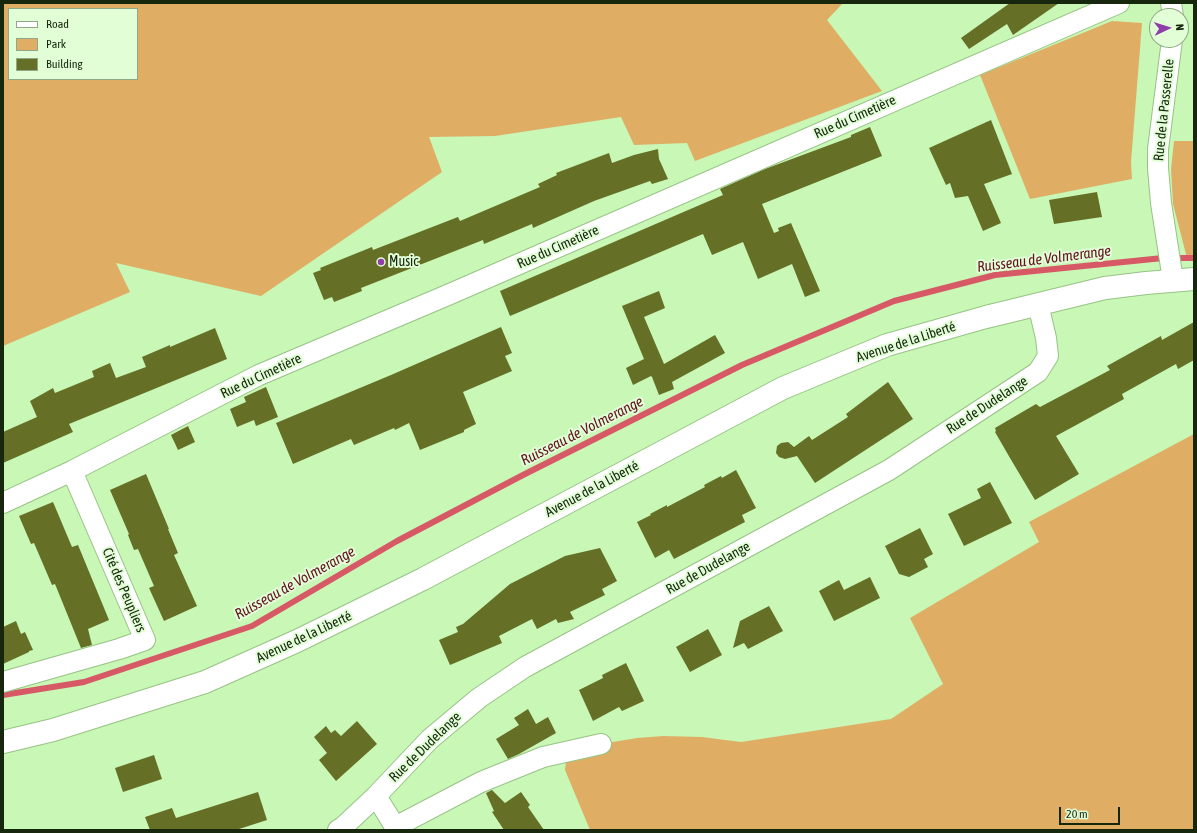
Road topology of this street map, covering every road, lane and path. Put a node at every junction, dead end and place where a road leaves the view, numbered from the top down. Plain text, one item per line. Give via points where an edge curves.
1 (1118, 3) edge
2 (1171, 48) edge
3 (1184, 280) edge
4 (1038, 304) junction
5 (72, 471) junction
6 (3, 503) edge
7 (3, 682) edge
8 (3, 742) edge
9 (601, 744) dead end
10 (376, 796) junction
11 (396, 829) edge
12 (338, 830) edge

1 - 5 street, Rue du Cimetière via 258,375
2 - 3 street, Rue de la Passerelle via 1158,149 1158,168 1161,203
3 - 4 main road, Avenue de la Liberté via 1105,288
4 - 8 main road, Avenue de la Liberté via 887,345 783,388 423,578 297,641 205,682 53,730
4 - 10 street, Rue de Dudelange via 1048,356 1038,372 889,470 526,667 479,698 430,739
5 - 6 street, Rue du Cimetière
5 - 7 street, Cité des Peupliers via 145,640
9 - 11 street via 543,757 481,782
10 - 11 street
10 - 12 street, Rue de Dudelange

